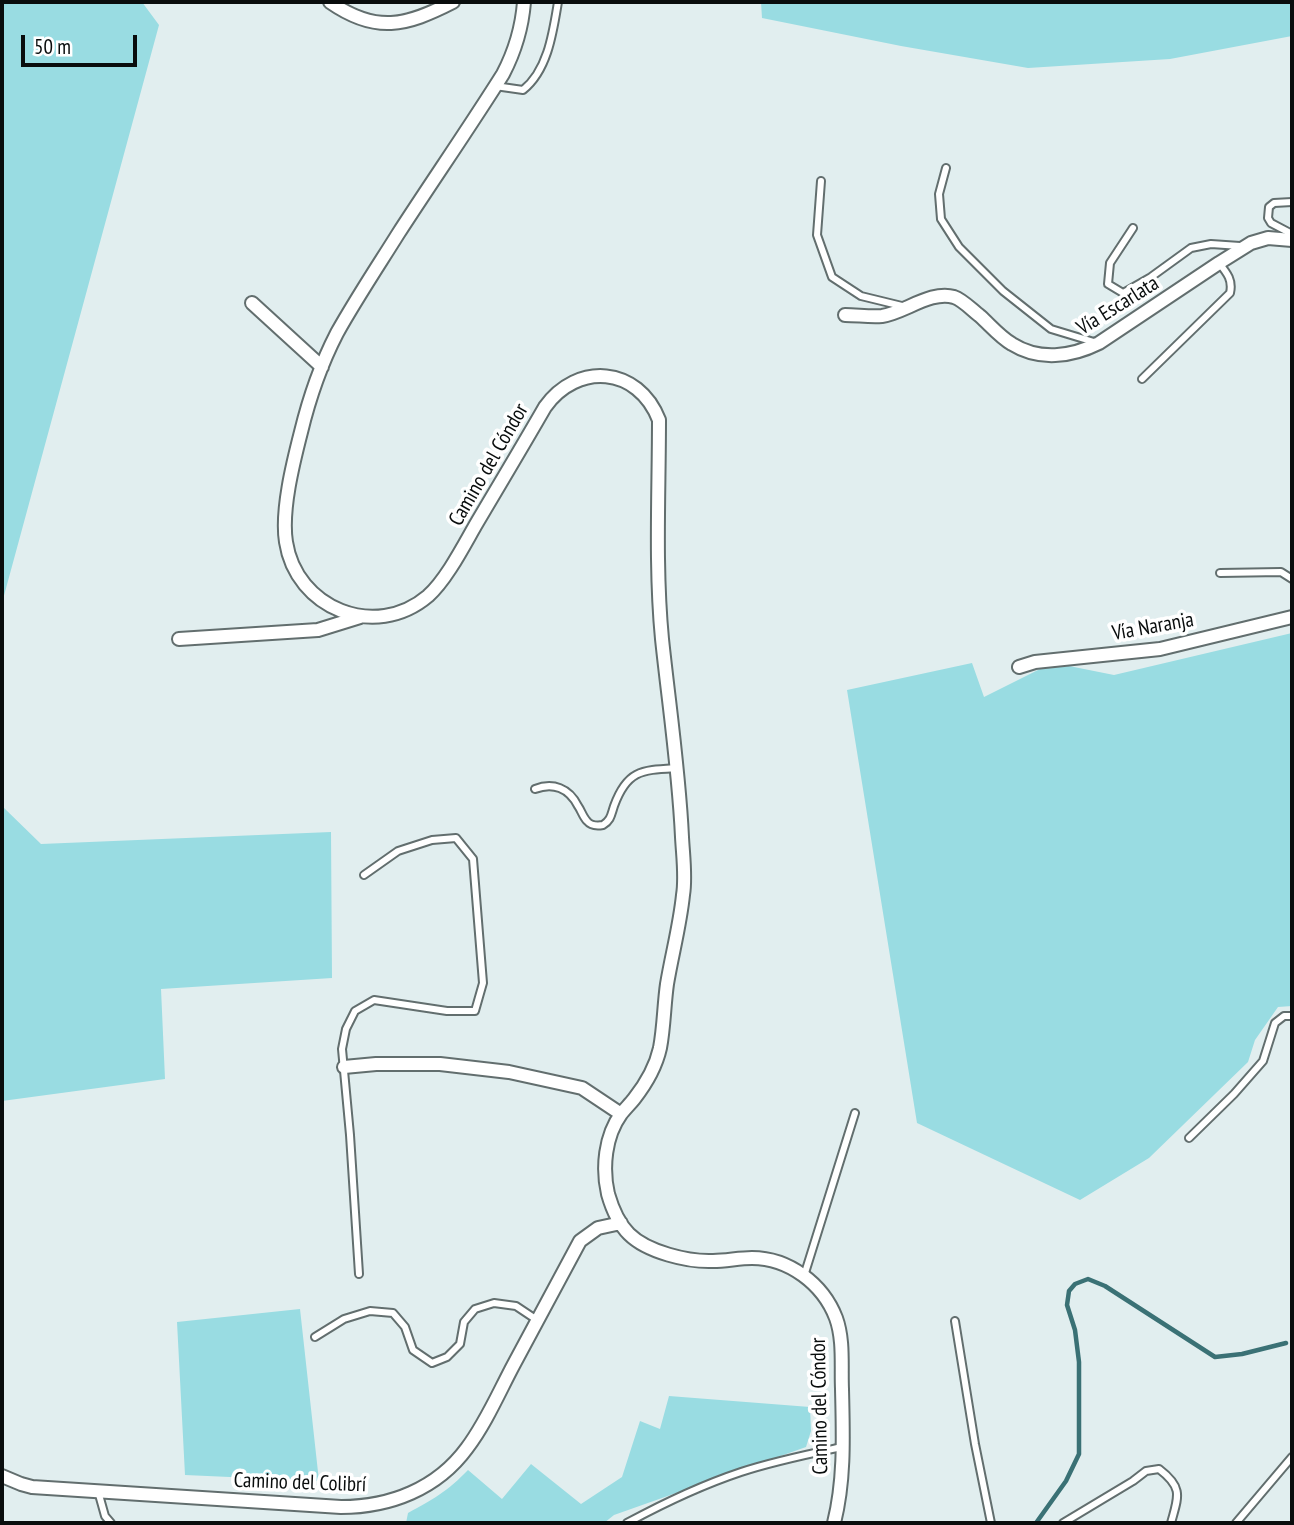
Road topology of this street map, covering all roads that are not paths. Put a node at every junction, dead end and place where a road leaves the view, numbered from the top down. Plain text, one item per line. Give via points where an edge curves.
1 (330, 2) edge
2 (453, 2) edge
3 (524, 2) edge
4 (558, 2) edge
5 (495, 86) junction
6 (946, 168) dead end
7 (821, 181) dead end
8 (1292, 202) edge
9 (1133, 228) dead end
10 (1292, 234) edge
11 (1292, 240) edge
12 (1244, 248) junction
13 (1219, 263) junction
14 (252, 303) dead end
15 (907, 307) junction
16 (845, 315) dead end
17 (1099, 344) junction
18 (322, 368) junction
19 (1142, 379) dead end
20 (1220, 573) dead end
21 (1292, 579) edge
22 (363, 616) junction
23 (1292, 617) edge
24 (179, 639) dead end
25 (1019, 667) dead end
26 (676, 768) junction
27 (535, 789) dead end
28 (364, 875) dead end
29 (1292, 1016) edge
30 (344, 1067) junction
31 (855, 1113) dead end
32 (621, 1114) junction
33 (1189, 1138) dead end
34 (621, 1223) junction
35 (359, 1273) dead end
36 (804, 1276) junction
37 (538, 1320) junction
38 (955, 1321) dead end
39 (315, 1338) dead end
40 (844, 1447) junction
41 (1292, 1457) edge
42 (2, 1476) edge
43 (98, 1491) junction
44 (111, 1523) edge
45 (627, 1523) edge
46 (834, 1523) edge
47 (991, 1523) edge
48 (1063, 1523) edge
49 (1171, 1523) edge
50 (1236, 1523) edge

1 - 2 street via 353,16 389,23 427,15
3 - 5 street, Camino del Cóndor via 516,47
4 - 5 lane via 551,40 534,81 523,90
5 - 18 street, Camino del Cóndor via 383,258
6 - 17 lane via 939,194 941,219 959,247 1003,291 1051,329
7 - 15 lane via 817,235 832,277 862,296
8 - 10 lane via 1275,203 1268,212 1270,223
9 - 12 lane via 1110,263 1108,284 1123,293 1191,248 1211,244
11 - 12 street, Vía Escarlata via 1268,238
12 - 13 street, Vía Escarlata
13 - 17 street, Vía Escarlata
13 - 19 lane via 1230,278 1230,293
14 - 18 street
15 - 16 street, Vía Escarlata via 884,316
15 - 17 street, Vía Escarlata via 954,297 1010,343 1043,355 1067,355
18 - 22 street, Camino del Cóndor via 294,460 285,538 292,565 307,589 340,611
20 - 21 lane via 1281,572
22 - 24 street via 318,630
22 - 26 street, Camino del Cóndor via 403,611 436,588 545,407 560,390 592,376 626,382 649,401 659,419 657,557
23 - 25 street, Vía Naranja via 1160,649
26 - 27 lane via 646,770 629,780 603,825 587,821 564,790 550,786
26 - 32 street, Camino del Cóndor via 684,892 660,1048 646,1082
28 - 30 lane via 398,851 456,838 473,859 483,984 475,1010 447,1011 374,1000 355,1010 346,1028
29 - 33 lane via 1275,1023 1263,1061
30 - 32 street via 440,1064 509,1072 582,1088
30 - 35 lane
31 - 36 lane
32 - 34 street, Camino del Cóndor via 609,1139 605,1167 609,1196
34 - 36 street, Camino del Cóndor via 629,1235 668,1254 713,1261 766,1260
34 - 37 street, Camino del Colibrí via 598,1228 580,1241
36 - 40 street, Camino del Cóndor via 823,1295 839,1329
37 - 39 lane via 516,1306 494,1303 475,1309 464,1322 460,1344 432,1363 413,1350 405,1327 393,1313 370,1311 344,1319
37 - 43 street, Camino del Colibrí via 466,1450 440,1476 401,1497 376,1505 341,1507
38 - 47 lane
40 - 45 lane via 741,1472 665,1502
40 - 46 street, Camino del Cóndor
41 - 50 lane
42 - 43 street, Camino del Colibrí via 32,1487
43 - 44 lane
48 - 49 lane via 1146,1471 1159,1469 1177,1489

